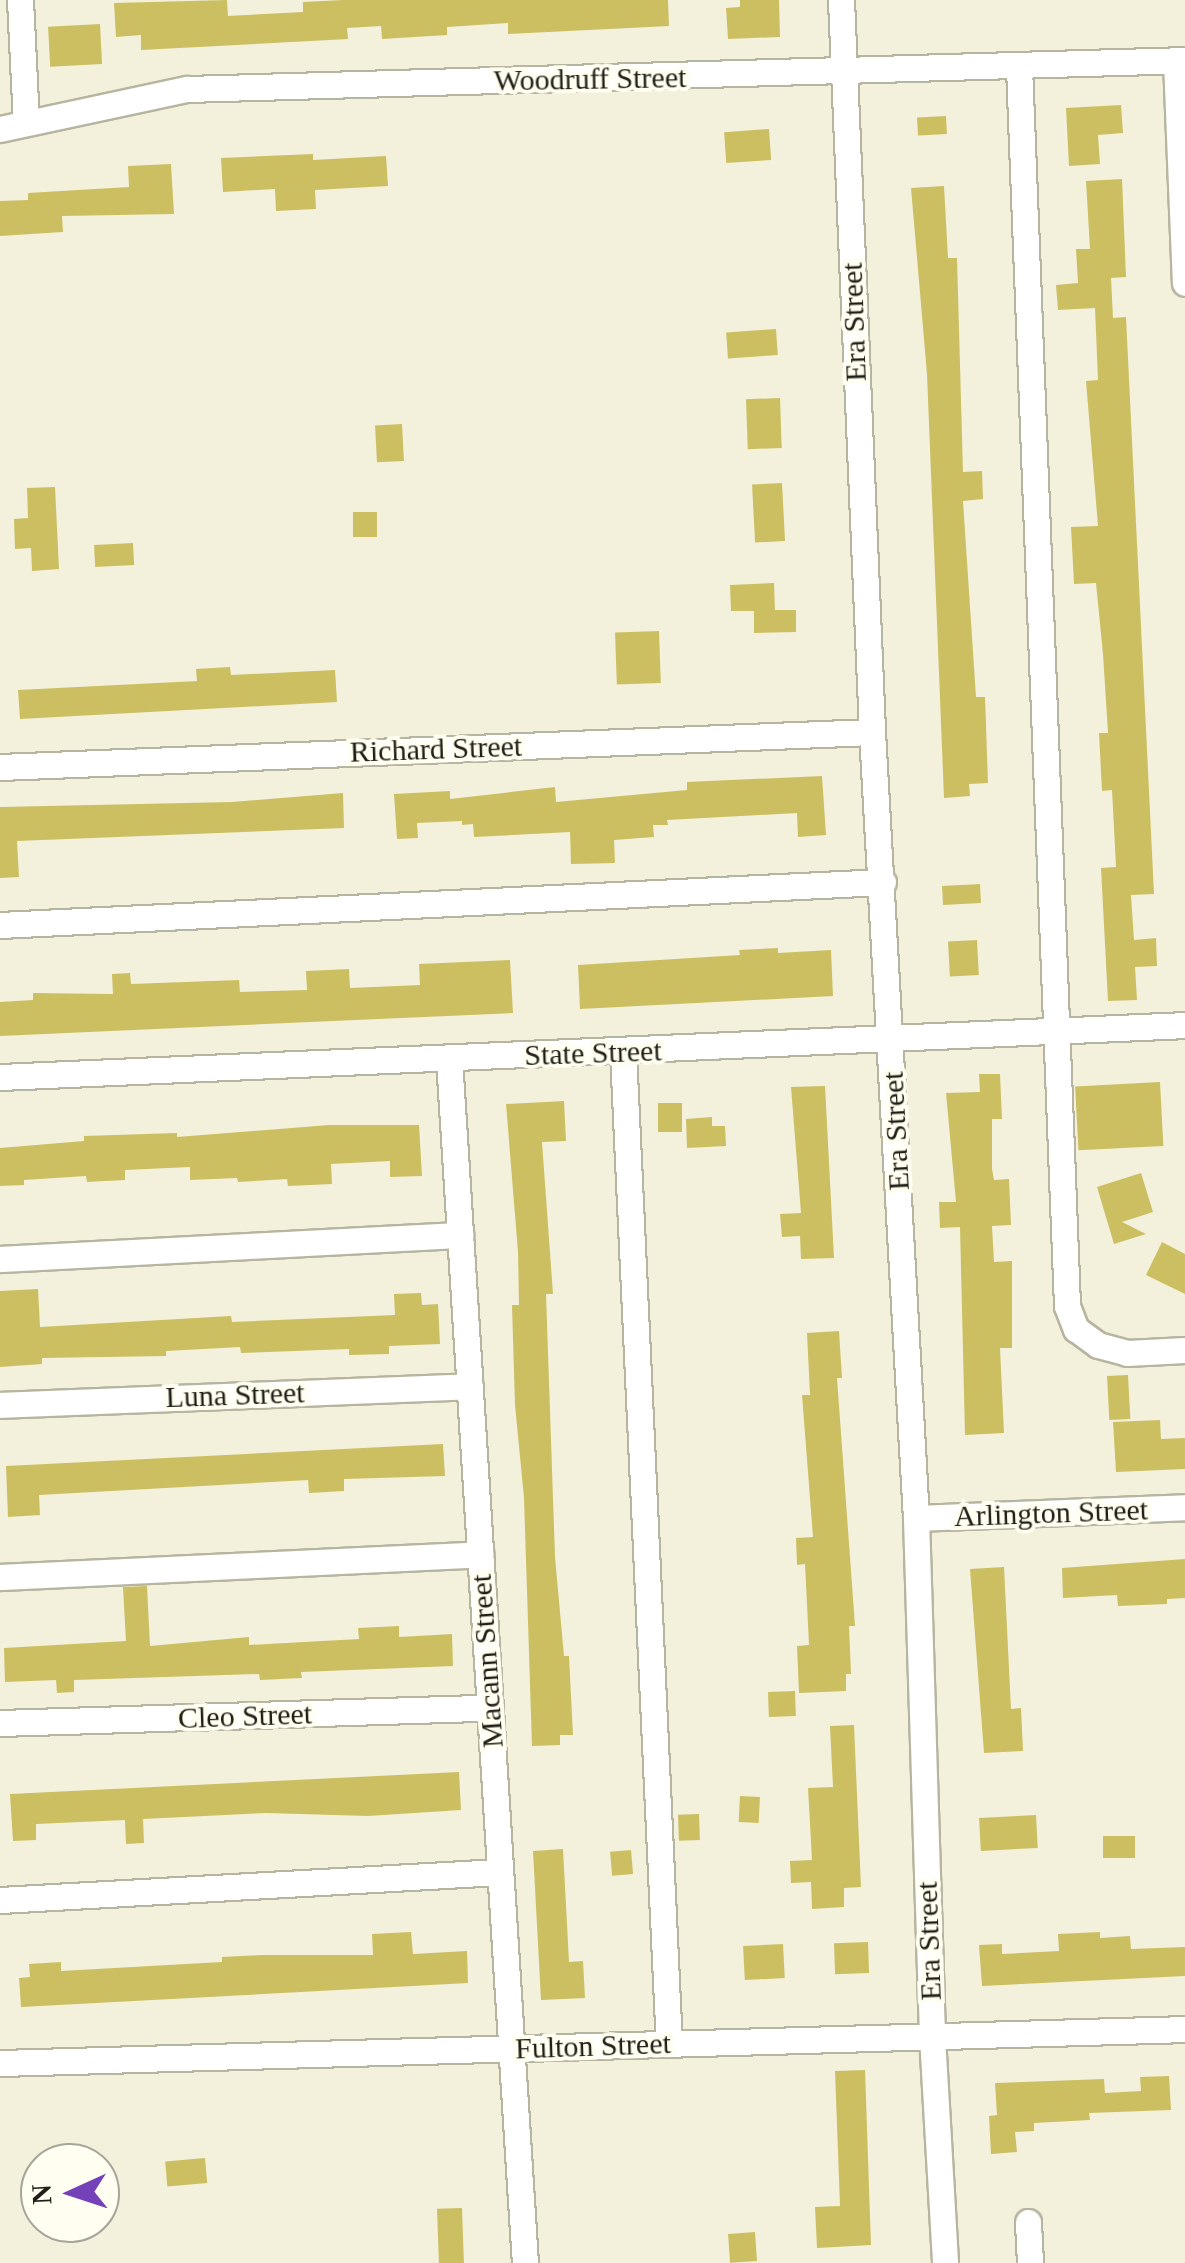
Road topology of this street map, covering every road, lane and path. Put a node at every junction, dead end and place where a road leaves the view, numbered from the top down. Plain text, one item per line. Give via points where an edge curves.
1 (20, 0) edge
2 (841, 0) edge
3 (1180, 60) edge
4 (1019, 66) junction
5 (844, 73) junction
6 (26, 122) junction
7 (0, 129) edge
8 (1185, 283) edge
9 (872, 732) junction
10 (0, 767) edge
11 (883, 882) junction
12 (0, 925) edge
13 (1185, 1026) edge
14 (1056, 1032) junction
15 (892, 1040) junction
16 (623, 1052) junction
17 (449, 1059) junction
18 (0, 1077) edge
19 (460, 1235) junction
20 (0, 1260) edge
21 (1185, 1350) edge
22 (470, 1386) junction
23 (0, 1404) edge
24 (1185, 1507) edge
25 (916, 1518) junction
26 (480, 1554) junction
27 (0, 1577) edge
28 (490, 1708) junction
29 (0, 1723) edge
30 (500, 1872) junction
31 (0, 1900) edge
32 (1185, 2029) edge
33 (932, 2036) junction
34 (669, 2044) junction
35 (511, 2048) junction
36 (0, 2064) edge
37 (1028, 2222) dead end
38 (525, 2263) edge
39 (944, 2263) edge
40 (1030, 2263) edge

1 - 6 street
2 - 5 street, Era Street
3 - 4 street, Woodruff Street
3 - 8 street
4 - 5 street, Woodruff Street
4 - 14 street
5 - 6 street, Woodruff Street via 187,89
5 - 9 street, Era Street
6 - 7 street, Woodruff Street
9 - 10 street, Richard Street
9 - 11 street, Era Street
11 - 12 street
11 - 15 street, Era Street
13 - 14 street, State Street
14 - 15 street, State Street
14 - 21 street via 1067,1306 1076,1329 1098,1345 1127,1353
15 - 16 street, State Street
15 - 25 street, Era Street
16 - 17 street, State Street
16 - 34 street
17 - 18 street, State Street
17 - 19 street, Macann Street
19 - 20 street
19 - 22 street, Macann Street
22 - 23 street, Luna Street
22 - 26 street, Macann Street
24 - 25 street, Arlington Street
25 - 33 street, Era Street
26 - 27 street
26 - 28 street, Macann Street
28 - 29 street, Cleo Street
28 - 30 street, Macann Street
30 - 31 street
30 - 35 street, Macann Street
32 - 33 street, Fulton Street
33 - 34 street, Fulton Street
33 - 39 street, Era Street
34 - 35 street, Fulton Street
35 - 36 street, Fulton Street
35 - 38 street, Macann Street
37 - 40 street

